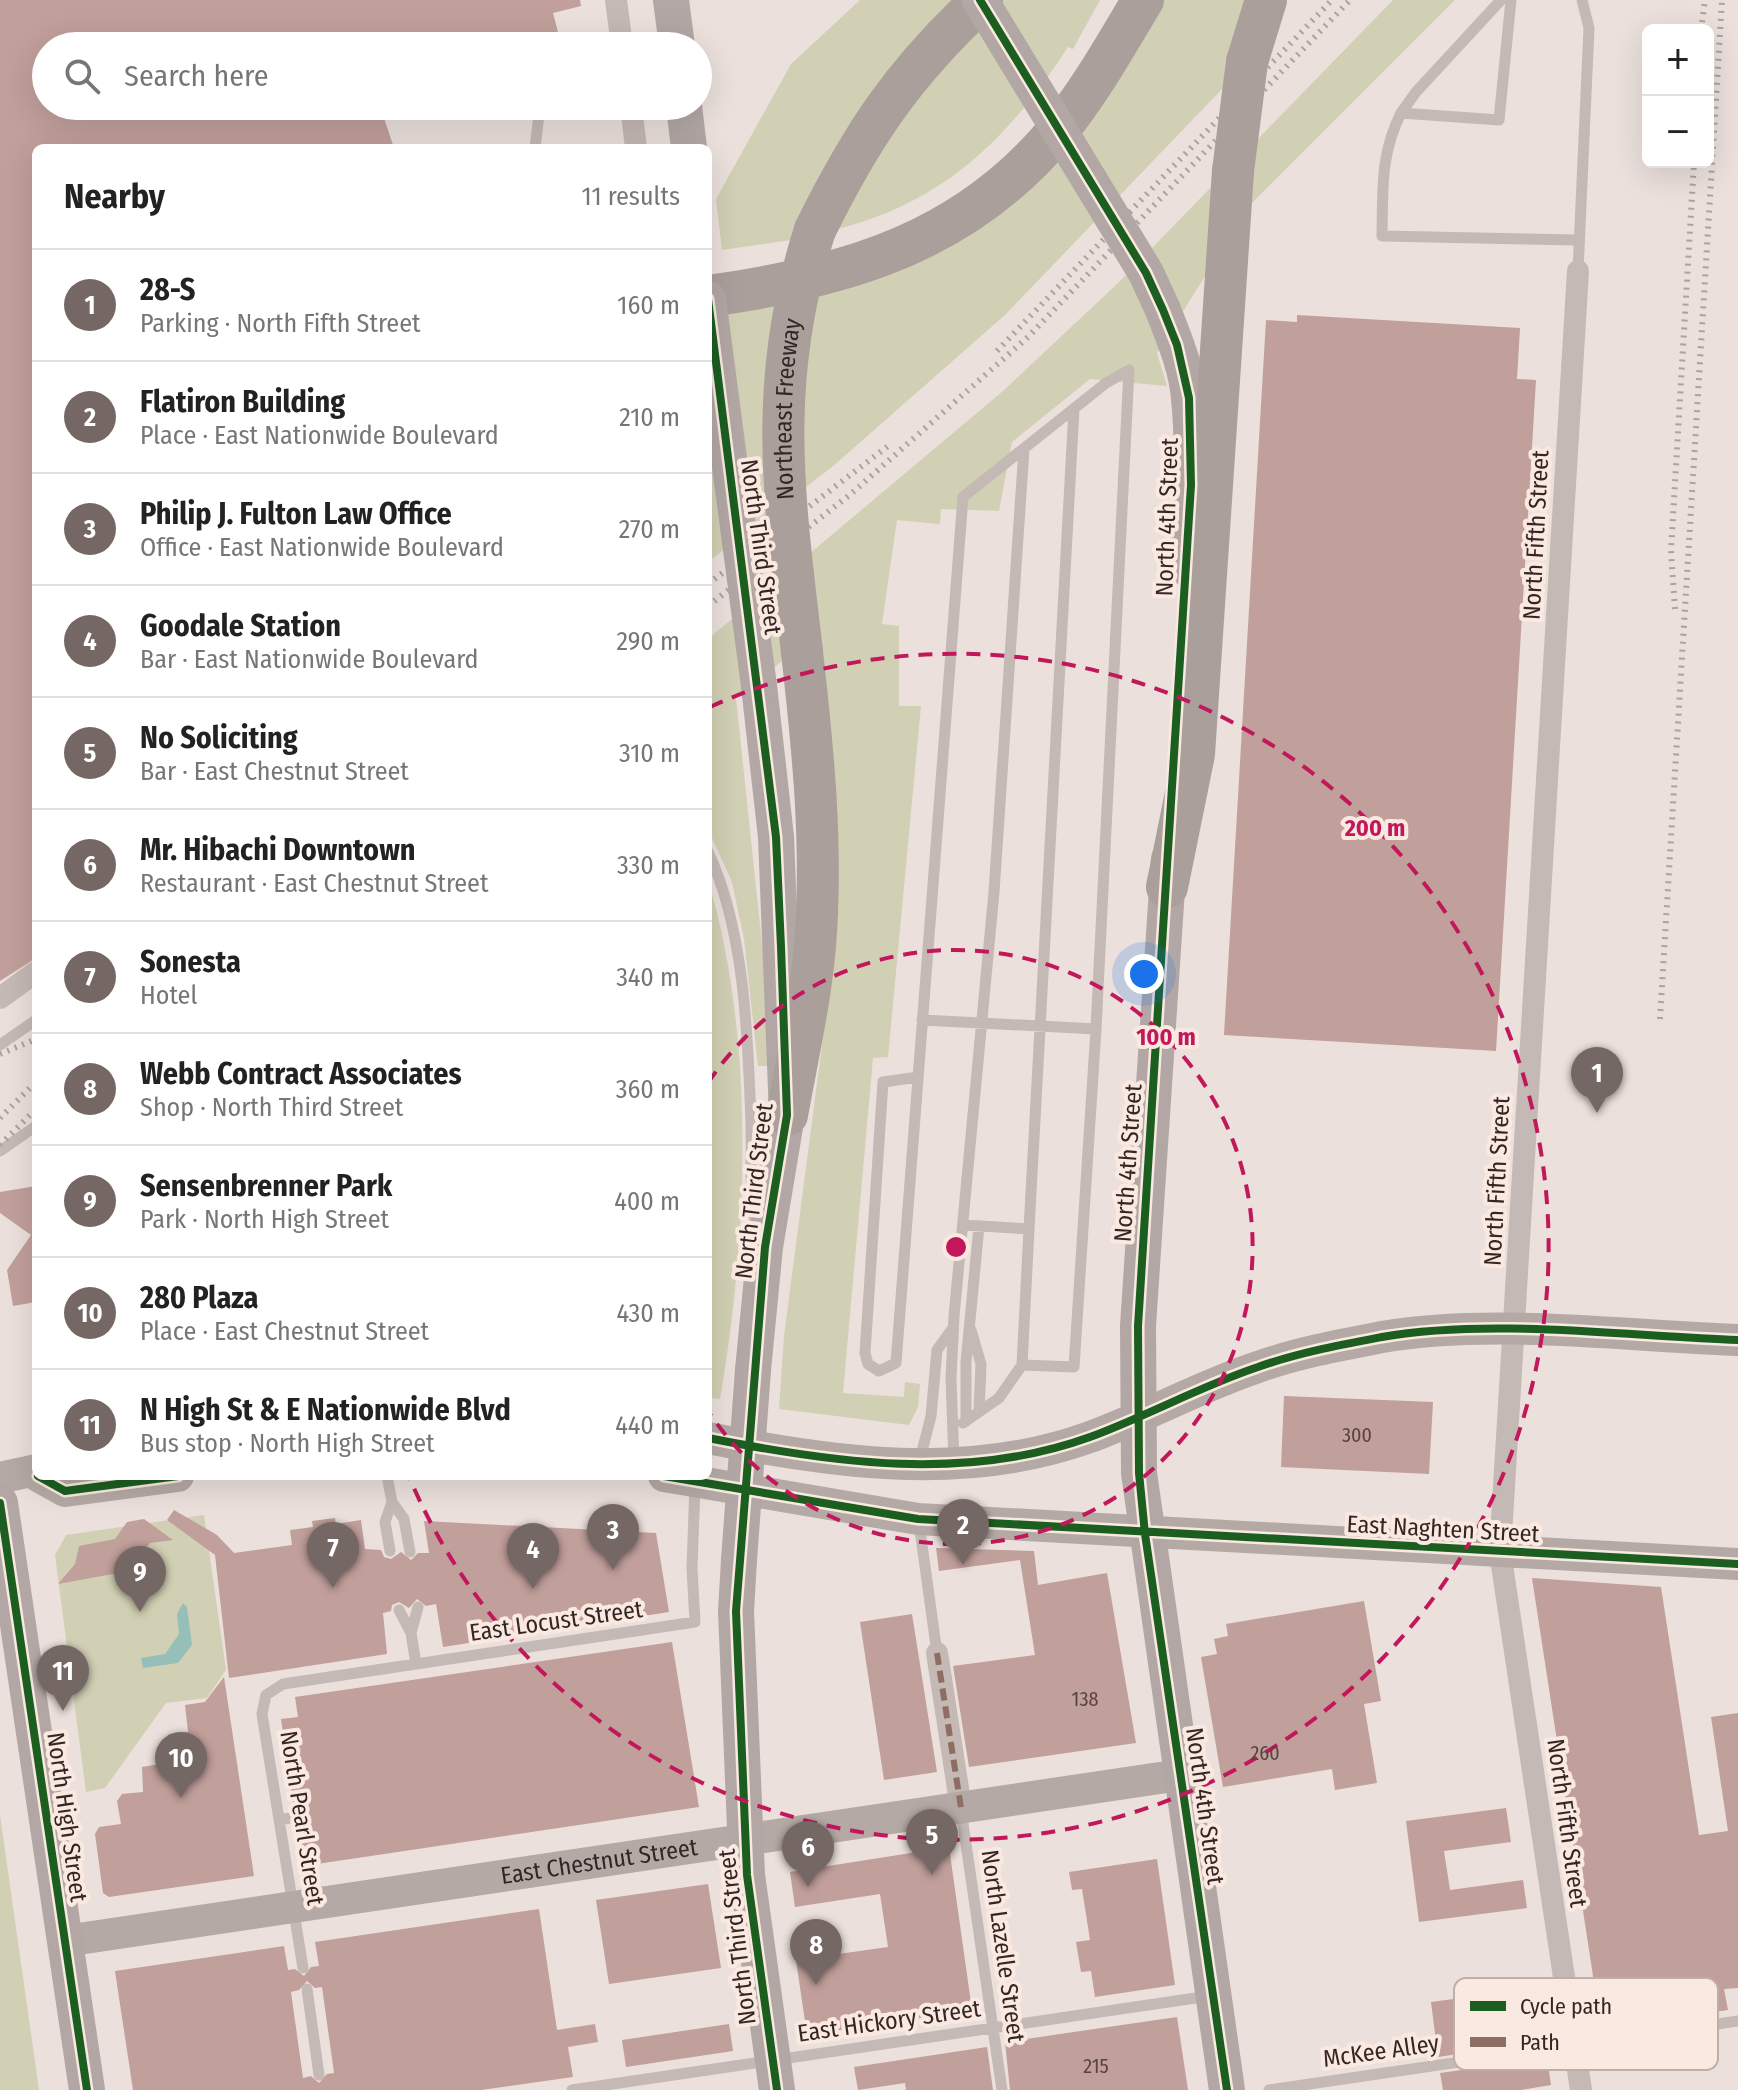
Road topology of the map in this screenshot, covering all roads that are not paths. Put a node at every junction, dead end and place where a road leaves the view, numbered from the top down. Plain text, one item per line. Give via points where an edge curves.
1 (616, 0) edge
2 (671, 0) edge
3 (981, 0) edge
4 (1116, 0) edge
5 (1143, 0) edge
6 (1266, 0) edge
7 (1501, 0) edge
8 (1511, 0) edge
9 (1582, 0) edge
10 (620, 32) edge
11 (675, 32) edge
12 (1401, 113) junction
13 (538, 120) edge
14 (633, 120) edge
15 (686, 120) edge
16 (535, 144) edge
17 (636, 144) edge
18 (689, 144) edge
19 (1579, 240) junction
20 (712, 268) edge
21 (1578, 271) joint
22 (712, 297) edge
23 (712, 328) edge
24 (1074, 409) junction
25 (1024, 449) junction
26 (712, 863) edge
27 (1167, 887) junction
28 (32, 975) edge
29 (0, 998) edge
30 (922, 1020) junction
31 (32, 1023) edge
32 (982, 1025) junction
33 (1042, 1027) junction
34 (1096, 1029) junction
35 (0, 1045) edge
36 (918, 1077) junction
37 (787, 1115) junction
38 (32, 1129) edge
39 (0, 1151) edge
40 (963, 1225) junction
41 (979, 1226) junction
42 (1029, 1229) junction
43 (765, 1247) junction
44 (969, 1324) junction
45 (953, 1328) junction
46 (1514, 1331) junction
47 (1738, 1340) edge
48 (1022, 1365) junction
49 (979, 1411) junction
50 (1137, 1417) junction
51 (966, 1421) junction
52 (955, 1428) junction
53 (712, 1439) edge
54 (873, 1463) junction
55 (954, 1463) junction
56 (918, 1464) junction
57 (32, 1474) edge
58 (0, 1478) edge
59 (47, 1480) edge
60 (148, 1480) edge
61 (388, 1480) edge
62 (696, 1480) joint
63 (392, 1502) junction
64 (0, 1503) edge
65 (838, 1507) junction
66 (918, 1519) junction
67 (1145, 1534) junction
68 (390, 1551) dead end
69 (410, 1552) dead end
70 (1500, 1552) junction
71 (1738, 1564) edge
72 (418, 1607) dead end
73 (399, 1610) dead end
74 (411, 1633) junction
75 (937, 1653) joint
76 (416, 1664) junction
77 (283, 1684) joint
78 (1180, 1775) junction
79 (961, 1808) junction
80 (296, 1817) dead end
81 (279, 1820) junction
82 (746, 1840) junction
83 (294, 1907) junction
84 (65, 1941) junction
85 (303, 1968) dead end
86 (1564, 1978) edge
87 (307, 1989) dead end
88 (1212, 1996) junction
89 (1738, 2021) edge
90 (1718, 2024) edge
91 (993, 2028) junction
92 (1454, 2063) edge
93 (1578, 2070) edge
94 (319, 2075) dead end
95 (775, 2075) edge
96 (87, 2090) edge
97 (572, 2090) edge
98 (1002, 2090) edge
99 (1227, 2090) edge
100 (1269, 2090) edge
101 (1581, 2090) edge

1 - 10 street
2 - 11 main road
3 - 27 main road, North 4th Street, bridge via 1146,273 1177,345 1189,398 1191,485
3 - 37 highway, Northeast Freeway, bridge via 882,108 815,230 799,280 782,391 785,507 815,771 817,894 810,990
4 - 20 highway via 1022,141 957,193 919,217 833,250
5 - 22 highway via 1061,127 1023,170 981,205 884,256 833,273
6 - 27 highway, bridge via 1247,62 1233,171 1194,754
7 - 12 lane
8 - 12 lane via 1499,120
9 - 19 lane via 1589,28
12 - 19 lane via 1387,140 1382,236
13 - 16 lane
14 - 17 street
15 - 18 main road
19 - 21 lane
21 - 46 street, North Fifth Street
23 - 37 main road, North Third Street, bridge via 776,837
24 - 25 lane
24 - 33 lane
24 - 34 lane via 1129,370
25 - 30 lane via 963,497
25 - 32 lane
26 - 43 lane via 725,898 742,994 751,1199
27 - 50 main road, North 4th Street via 1139,1310
28 - 29 street
30 - 32 lane
30 - 36 lane
31 - 35 lane
32 - 33 lane
32 - 40 lane
33 - 34 lane
33 - 42 lane
34 - 48 lane via 1074,1367
36 - 36 lane via 896,1363 879,1371 868,1364 865,1353 883,1082
37 - 43 main road, North Third Street
38 - 39 lane
40 - 41 lane
40 - 45 lane
41 - 42 lane
41 - 44 lane
42 - 48 lane
43 - 82 main road, North Third Street, bridge via 736,1611
44 - 49 lane via 980,1352
44 - 51 lane
45 - 52 lane
45 - 56 lane via 937,1350 931,1416
46 - 47 main road
46 - 50 main road via 1448,1330 1321,1350 1259,1366
46 - 70 street, North Fifth Street
48 - 49 lane via 999,1398
49 - 51 lane
50 - 55 main road via 1033,1452
50 - 67 main road, North 4th Street
51 - 52 lane
52 - 55 lane
53 - 54 main road via 815,1459
54 - 56 main road
54 - 65 main road via 847,1478
55 - 56 main road
57 - 58 main road
59 - 60 main road via 65,1491
61 - 63 lane
62 - 65 main road, East Naghten Street
62 - 76 lane, East Locust Street via 695,1622
63 - 68 lane via 385,1522
63 - 69 lane via 404,1519
64 - 84 main road, North High Street
65 - 66 main road, East Naghten Street
66 - 67 main road, East Naghten Street
66 - 75 lane
67 - 70 main road, East Naghten Street
67 - 78 main road, North 4th Street
70 - 71 main road, East Naghten Street
70 - 86 street, North Fifth Street
72 - 74 lane
73 - 74 lane
74 - 76 lane
75 - 79 street
76 - 77 lane, East Locust Street
77 - 81 lane, North Pearl Street via 266,1695 262,1714
78 - 79 main road, East Chestnut Street
78 - 88 main road, North 4th Street
79 - 82 main road, East Chestnut Street
79 - 91 lane, North Lazelle Street
80 - 81 lane
81 - 83 lane, North Pearl Street
82 - 83 main road, East Chestnut Street
82 - 95 main road, North Third Street
83 - 84 main road, East Chestnut Street
83 - 85 lane, North Pearl Street
84 - 96 main road, North High Street
87 - 94 lane
88 - 91 lane, East Hickory Street
88 - 99 main road, North 4th Street
89 - 90 lane, McKee Alley
91 - 95 lane, East Hickory Street
91 - 98 lane, North Lazelle Street
92 - 100 lane, McKee Alley
93 - 101 street, North Fifth Street
95 - 97 lane, East Hickory Street

